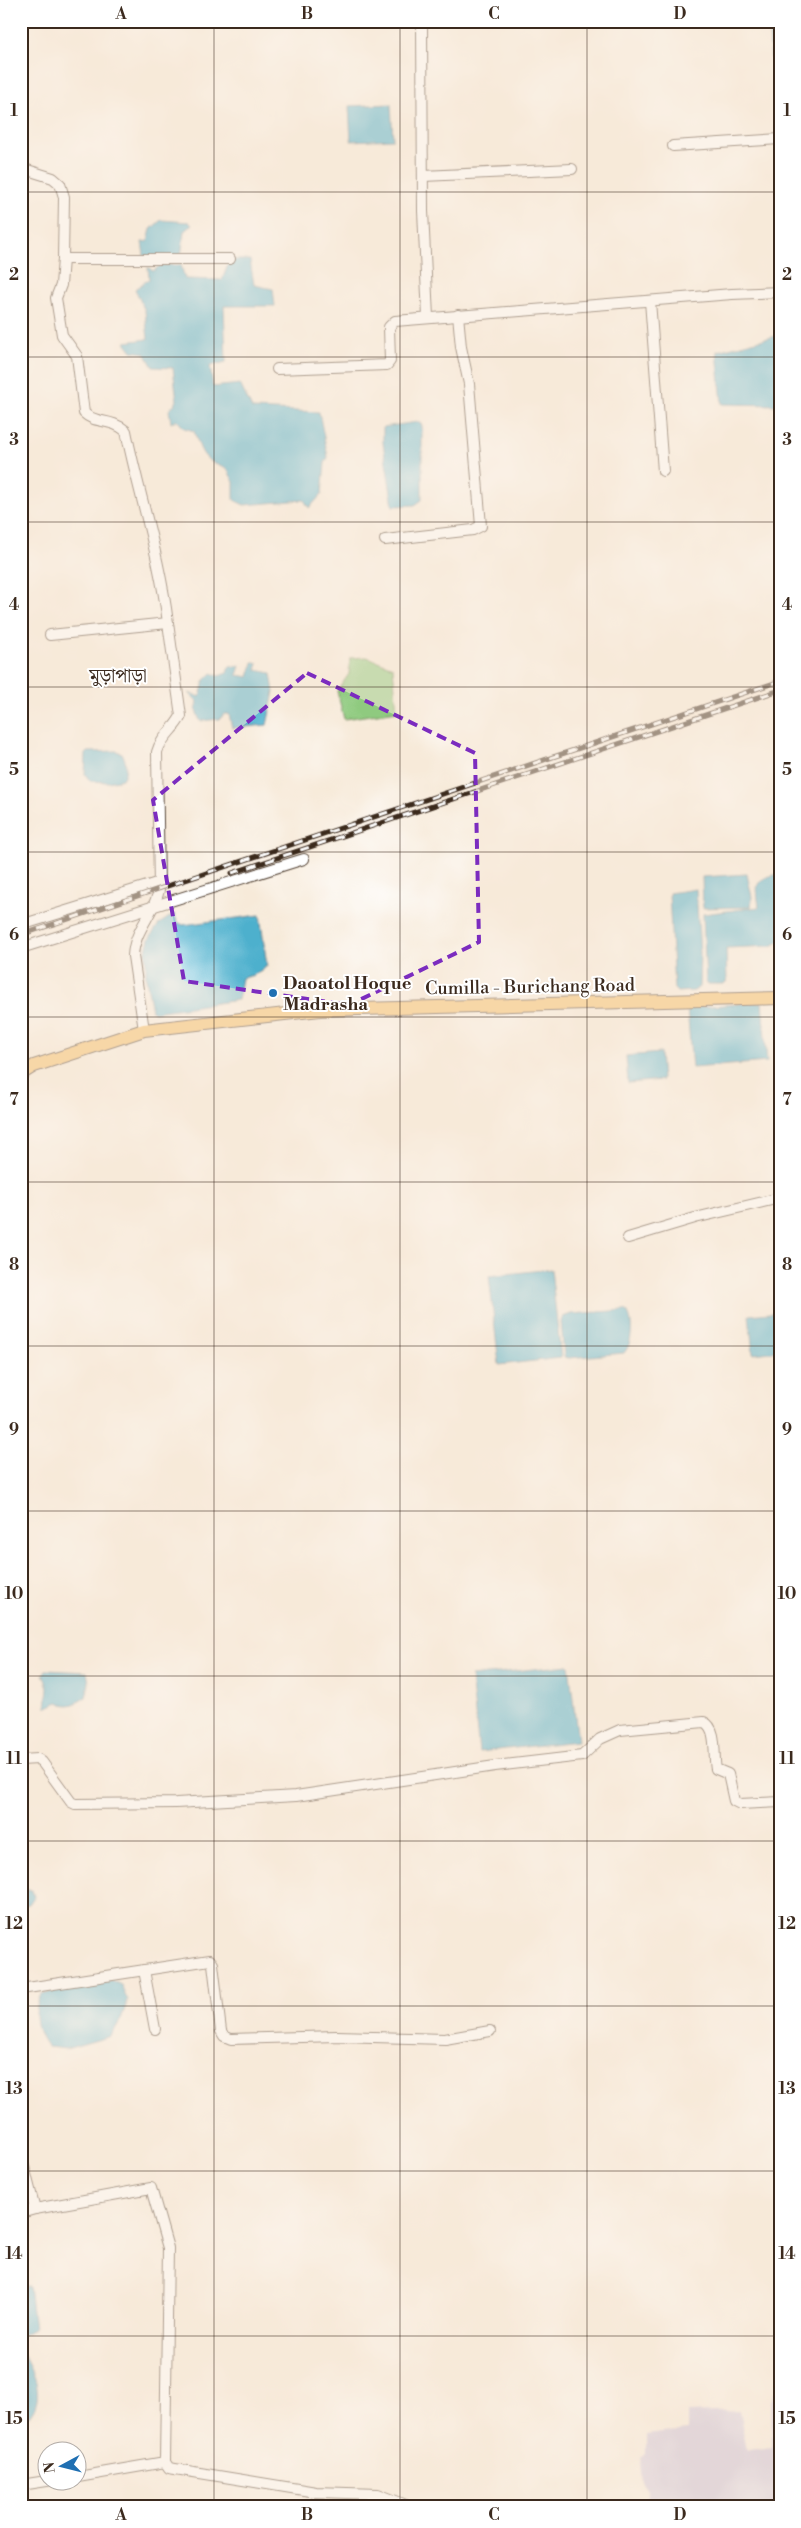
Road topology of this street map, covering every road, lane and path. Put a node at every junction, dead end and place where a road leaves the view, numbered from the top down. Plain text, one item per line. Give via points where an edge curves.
1 (422, 21) edge
2 (777, 140) edge
3 (673, 146) dead end
4 (21, 168) edge
5 (572, 169) dead end
6 (423, 176) junction
7 (63, 258) junction
8 (230, 259) dead end
9 (780, 292) edge
10 (650, 301) junction
11 (458, 315) junction
12 (428, 317) junction
13 (277, 369) dead end
14 (663, 472) dead end
15 (385, 540) dead end
16 (168, 623) junction
17 (50, 635) dead end
18 (304, 859) dead end
19 (160, 882) junction
20 (156, 904) junction
21 (21, 925) edge
22 (21, 948) edge
23 (780, 998) edge
24 (144, 1030) junction
25 (21, 1074) edge
26 (780, 1198) edge
27 (628, 1238) dead end
28 (21, 1760) edge
29 (780, 1802) edge
30 (144, 1970) junction
31 (21, 1989) edge
32 (155, 2028) dead end
33 (490, 2031) dead end
34 (21, 2156) edge
35 (35, 2209) junction
36 (21, 2213) edge
37 (166, 2462) junction
38 (88, 2475) edge
39 (38, 2482) edge
40 (21, 2484) edge
41 (411, 2507) edge

1 - 6 street
2 - 3 street
4 - 7 street via 53,178 60,184 64,197
5 - 6 street
6 - 12 street
7 - 8 street
7 - 16 street via 57,305 62,335 77,356 84,414 89,418 117,423 126,431 155,545
9 - 10 street
10 - 11 street
10 - 14 street
11 - 12 street
11 - 15 street via 469,384 481,526 473,530
12 - 13 street via 392,322 388,329 390,361 387,365
16 - 17 street
16 - 19 street via 181,716 175,728 159,744 157,752
18 - 20 street
19 - 20 street
19 - 21 street
20 - 22 street
20 - 24 street via 134,943
23 - 24 main road, Cumilla - Burichang Road via 320,1010
24 - 25 main road, Cumilla - Burichang Road via 34,1066
26 - 27 street
28 - 29 street via 38,1759 42,1762 70,1802 75,1804 185,1803 296,1796 582,1756 600,1739 620,1730 704,1722 712,1732 716,1770 728,1774 734,1801 740,1804
30 - 31 street
30 - 32 street
30 - 33 street via 210,1960 221,2031 231,2039 337,2036 445,2039
34 - 35 street
35 - 36 street
35 - 37 street via 151,2188 168,2248
37 - 38 street
37 - 41 street via 169,2468 188,2472 316,2492 378,2494
39 - 40 street

